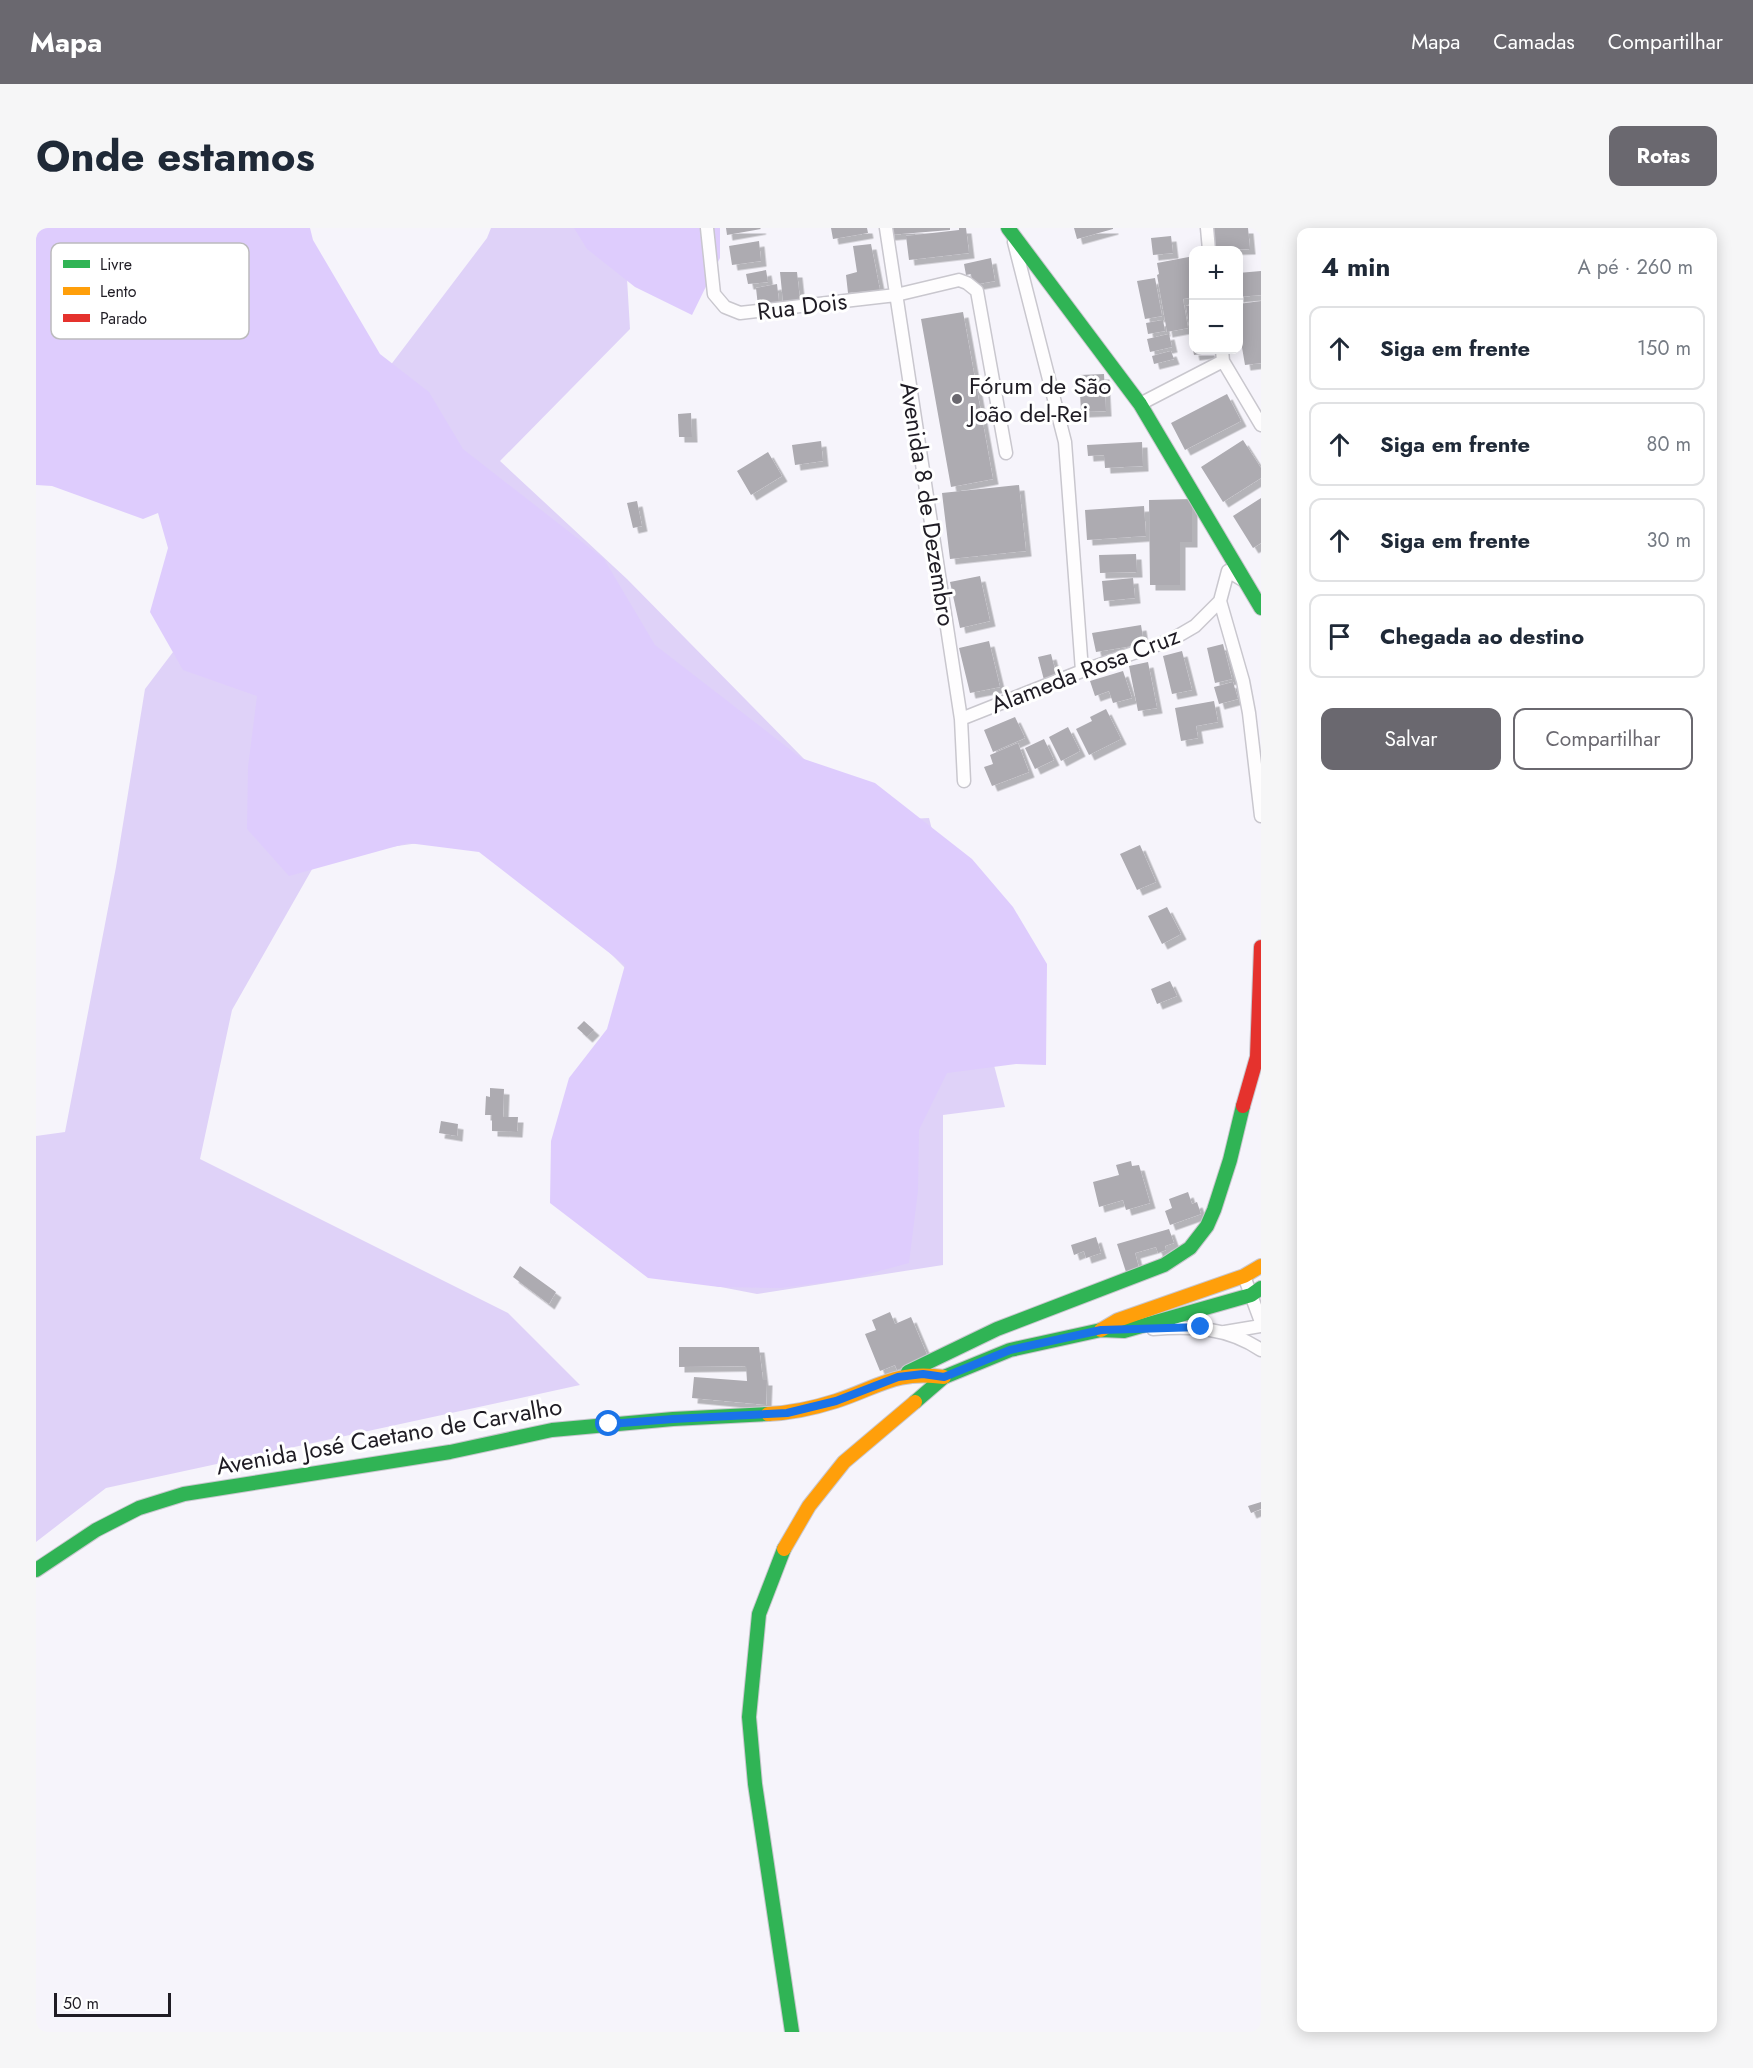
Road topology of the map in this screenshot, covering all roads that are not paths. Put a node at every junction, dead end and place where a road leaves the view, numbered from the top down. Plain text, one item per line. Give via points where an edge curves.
1 (707, 228) edge
2 (886, 228) edge
3 (1207, 228) edge
4 (1010, 230) edge
5 (1209, 246) edge
6 (896, 295) junction
7 (1223, 355) edge
8 (1140, 404) junction
9 (1261, 424) edge
10 (1006, 453) dead end
11 (1247, 582) junction
12 (1220, 601) junction
13 (1261, 608) edge
14 (1082, 671) junction
15 (961, 719) junction
16 (964, 781) dead end
17 (1261, 816) edge
18 (1261, 947) edge
19 (1261, 1266) edge
20 (1244, 1276) junction
21 (1256, 1291) edge
22 (1261, 1324) edge
23 (1101, 1330) junction
24 (1124, 1331) junction
25 (1224, 1332) junction
26 (1261, 1350) edge
27 (898, 1377) junction
28 (944, 1377) junction
29 (36, 1570) edge
30 (792, 2032) edge

1 - 6 street, Rua Dois via 714,294 725,307 740,313
2 - 6 street, Avenida 8 de Dezembro
3 - 5 street
4 - 8 main road
4 - 14 street via 1065,442
6 - 10 street, Rua Dois via 959,280 977,291
6 - 15 street, Avenida 8 de Dezembro
7 - 8 street
7 - 9 street
8 - 11 main road
11 - 12 street, Alameda Rosa Cruz via 1228,572
11 - 13 main road
12 - 14 street, Alameda Rosa Cruz via 1195,626 1171,640
12 - 17 street via 1243,681
14 - 15 street, Alameda Rosa Cruz
15 - 16 street, Avenida 8 de Dezembro
18 - 27 main road via 1257,1057 1214,1210 1190,1248 1164,1265 997,1329
19 - 20 main road
20 - 21 street
20 - 23 main road via 1118,1320
21 - 22 street
21 - 24 main road
22 - 25 street
23 - 24 main road
23 - 28 main road via 1010,1350
24 - 25 street via 1201,1327
25 - 26 street
27 - 28 main road, Avenida José Caetano de Carvalho
27 - 29 main road, Avenida José Caetano de Carvalho via 836,1401 787,1413 552,1430 450,1452 184,1494 139,1508 96,1530
28 - 30 main road via 844,1462 809,1506 783,1551 759,1614 749,1717 755,1784

